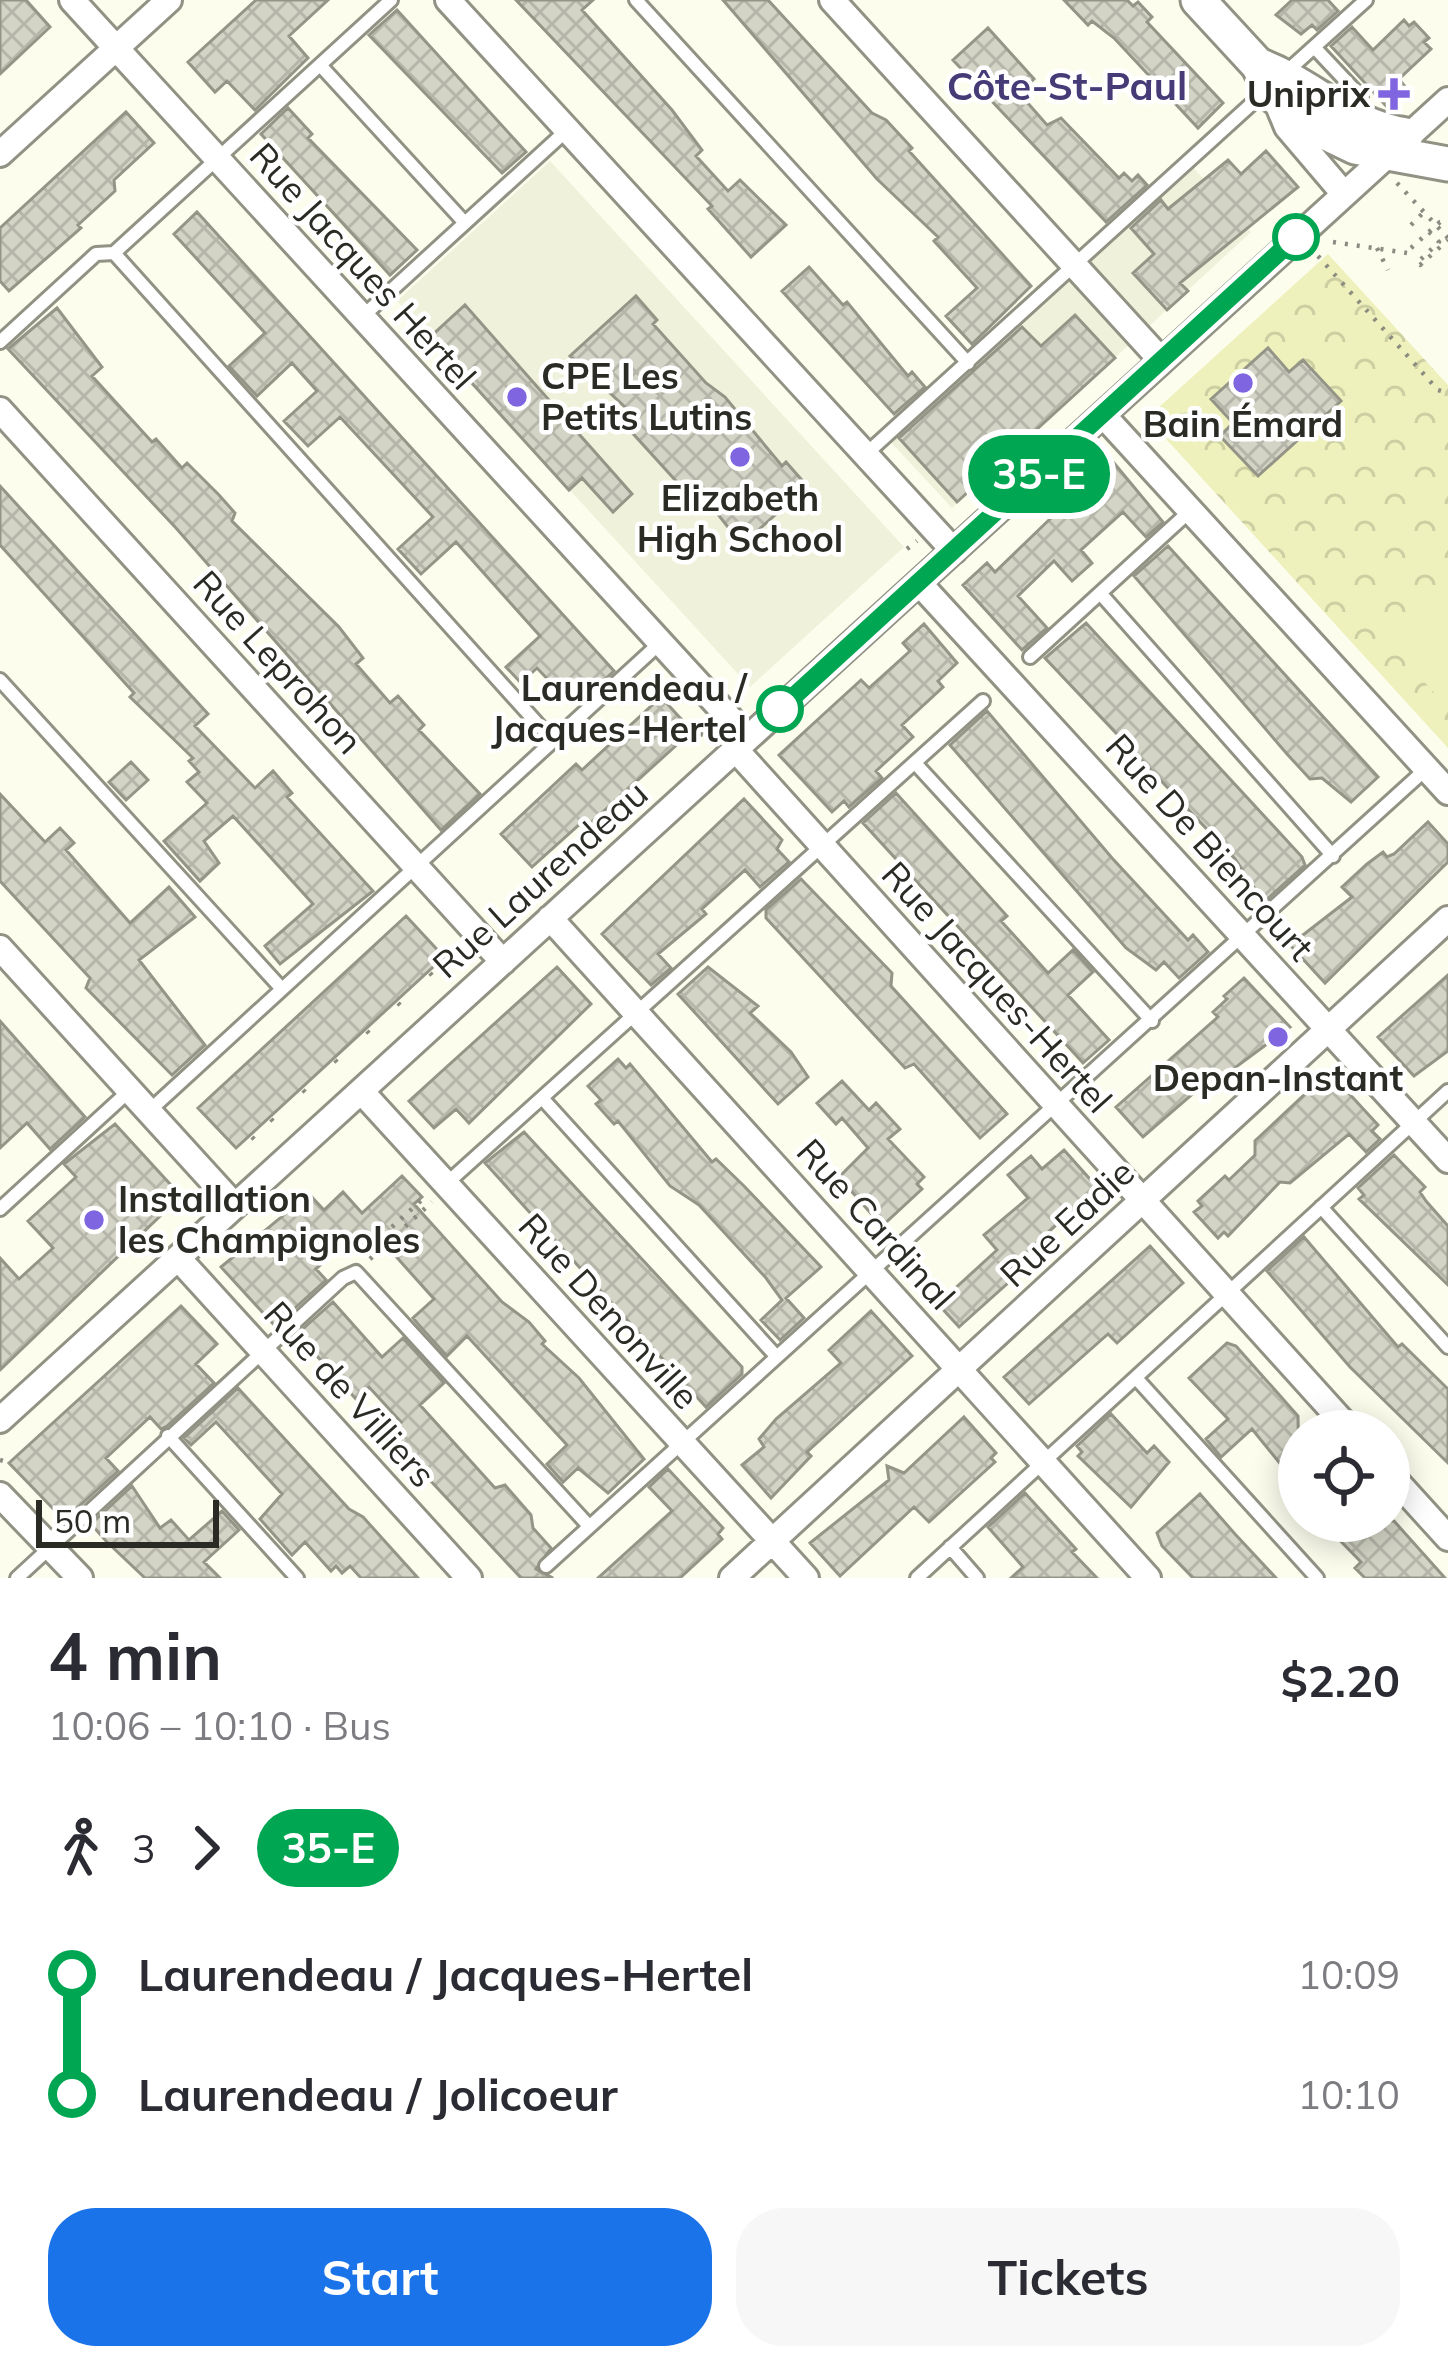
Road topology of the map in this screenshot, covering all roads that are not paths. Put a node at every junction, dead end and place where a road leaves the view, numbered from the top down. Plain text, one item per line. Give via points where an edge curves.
1 (72, 0) edge
2 (169, 0) edge
3 (391, 0) edge
4 (448, 0) edge
5 (636, 0) edge
6 (832, 0) edge
7 (1198, 0) edge
8 (1366, 0) edge
9 (1314, 46) junction
10 (115, 48) junction
11 (320, 64) junction
12 (1271, 81) junction
13 (1361, 97) dead end
14 (1448, 100) edge
15 (567, 130) junction
16 (1448, 141) edge
17 (0, 154) edge
18 (1398, 157) junction
19 (217, 159) junction
20 (1448, 164) edge
21 (1344, 194) junction
22 (465, 223) junction
23 (114, 253) junction
24 (1076, 266) junction
25 (362, 317) junction
26 (0, 342) edge
27 (1161, 361) junction
28 (968, 363) junction
29 (0, 410) edge
30 (1103, 415) junction
31 (866, 454) junction
32 (1192, 509) junction
33 (954, 551) junction
34 (919, 583) junction
35 (1100, 593) junction
36 (660, 643) junction
37 (1030, 657) dead end
38 (0, 680) edge
39 (983, 701) dead end
40 (554, 741) junction
41 (742, 744) junction
42 (915, 763) junction
43 (1426, 769) junction
44 (1448, 792) edge
45 (823, 844) junction
46 (1334, 856) junction
47 (416, 867) junction
48 (550, 918) junction
49 (1448, 919) edge
50 (1244, 937) junction
51 (0, 948) edge
52 (502, 962) junction
53 (282, 988) junction
54 (634, 1012) junction
55 (1152, 1021) junction
56 (1328, 1030) junction
57 (130, 1090) junction
58 (1448, 1090) edge
59 (361, 1091) junction
60 (542, 1098) junction
61 (1055, 1106) junction
62 (148, 1111) junction
63 (1413, 1122) junction
64 (1448, 1160) edge
65 (435, 1194) junction
66 (1143, 1202) junction
67 (235, 1206) junction
68 (1321, 1207) junction
69 (0, 1209) edge
70 (178, 1258) junction
71 (869, 1269) junction
72 (1228, 1294) junction
73 (1448, 1347) edge
74 (262, 1351) junction
75 (776, 1356) junction
76 (959, 1370) junction
77 (1136, 1378) junction
78 (1332, 1410) edge
79 (0, 1420) edge
80 (169, 1436) junction
81 (680, 1442) junction
82 (1042, 1462) junction
83 (0, 1495) edge
84 (1410, 1496) edge
85 (589, 1526) junction
86 (1448, 1538) edge
87 (772, 1542) junction
88 (50, 1546) junction
89 (950, 1547) junction
90 (546, 1565) dead end
91 (17, 1578) edge
92 (80, 1578) edge
93 (297, 1578) edge
94 (469, 1578) edge
95 (732, 1578) edge
96 (806, 1578) edge
97 (917, 1578) edge
98 (977, 1578) edge
99 (1148, 1578) edge
100 (1317, 1578) edge

1 - 10 street, Rue Jacques Hertel
2 - 10 street
3 - 11 lane
4 - 15 street
5 - 28 lane
6 - 24 street
7 - 12 street
8 - 9 lane
9 - 12 lane
9 - 13 lane
10 - 17 street
10 - 19 street, Rue Jacques Hertel
11 - 19 lane
11 - 22 lane
12 - 18 street via 1355,122
12 - 21 street via 1287,127
12 - 24 lane
14 - 18 street, Rue Laurendeau
15 - 22 lane
15 - 31 street
16 - 18 street
18 - 20 street
18 - 21 street, Rue Laurendeau
19 - 23 lane
19 - 25 street, Rue Jacques Hertel
21 - 27 street, Rue Laurendeau
22 - 25 lane
23 - 26 lane via 96,254
23 - 40 lane
24 - 27 street
24 - 28 lane
25 - 36 street, Rue Jacques Hertel
27 - 30 street, Rue Laurendeau
28 - 31 lane
29 - 47 street, Rue Leprohon
30 - 32 street
30 - 33 street, Rue Laurendeau
31 - 33 street
32 - 35 lane
32 - 43 street
33 - 34 street, Rue Laurendeau
34 - 41 street, Rue Laurendeau
34 - 50 street, Rue De Biencourt
35 - 37 lane
35 - 46 lane
36 - 40 lane
36 - 41 street, Rue Jacques Hertel
38 - 53 lane
39 - 42 lane
40 - 47 lane
41 - 45 street, Rue Jacques-Hertel
41 - 48 street, Rue Laurendeau
42 - 45 lane
42 - 55 lane
43 - 44 street
43 - 46 lane
45 - 54 lane
45 - 61 street, Rue Jacques-Hertel
46 - 50 lane
47 - 52 street, Rue Leprohon
47 - 53 lane
48 - 52 street, Rue Laurendeau
48 - 54 street, Rue Cardinal
49 - 56 street, Rue Eadie
50 - 55 lane
50 - 56 street, Rue De Biencourt
51 - 57 street
52 - 59 street, Rue Laurendeau
53 - 62 lane
54 - 60 lane
54 - 71 street, Rue Cardinal
55 - 61 lane
56 - 63 street, Rue De Biencourt
56 - 66 street, Rue Eadie
57 - 62 street
57 - 69 lane
58 - 63 lane
59 - 65 street, Rue Denonville
59 - 67 street, Rue Laurendeau
60 - 65 lane
60 - 75 lane
61 - 66 street, Rue Jacques-Hertel
61 - 71 lane
62 - 67 street
63 - 64 street, Rue De Biencourt
63 - 68 lane
65 - 81 street, Rue Denonville
66 - 72 street, Rue Jacques-Hertel
66 - 76 street, Rue Eadie
67 - 70 street, Rue Laurendeau
68 - 72 lane
68 - 73 lane
70 - 74 street, Rue de Villiers
70 - 79 street, Rue Laurendeau
71 - 75 lane
71 - 76 street, Rue Cardinal
72 - 77 lane
72 - 78 street, Rue Jacques-Hertel
74 - 80 lane
74 - 85 lane via 356,1272
74 - 94 street, Rue de Villiers
75 - 81 lane
76 - 82 street, Rue Cardinal
76 - 87 street, Rue Eadie
77 - 82 lane
77 - 100 lane
80 - 88 lane
80 - 93 lane
81 - 85 lane
81 - 87 street, Rue Denonville
82 - 89 lane
82 - 99 street, Rue Cardinal
83 - 88 street
84 - 86 street
85 - 90 lane
87 - 95 street, Rue Eadie
87 - 96 street, Rue Denonville
88 - 91 lane
88 - 92 street
89 - 97 lane
89 - 98 lane

